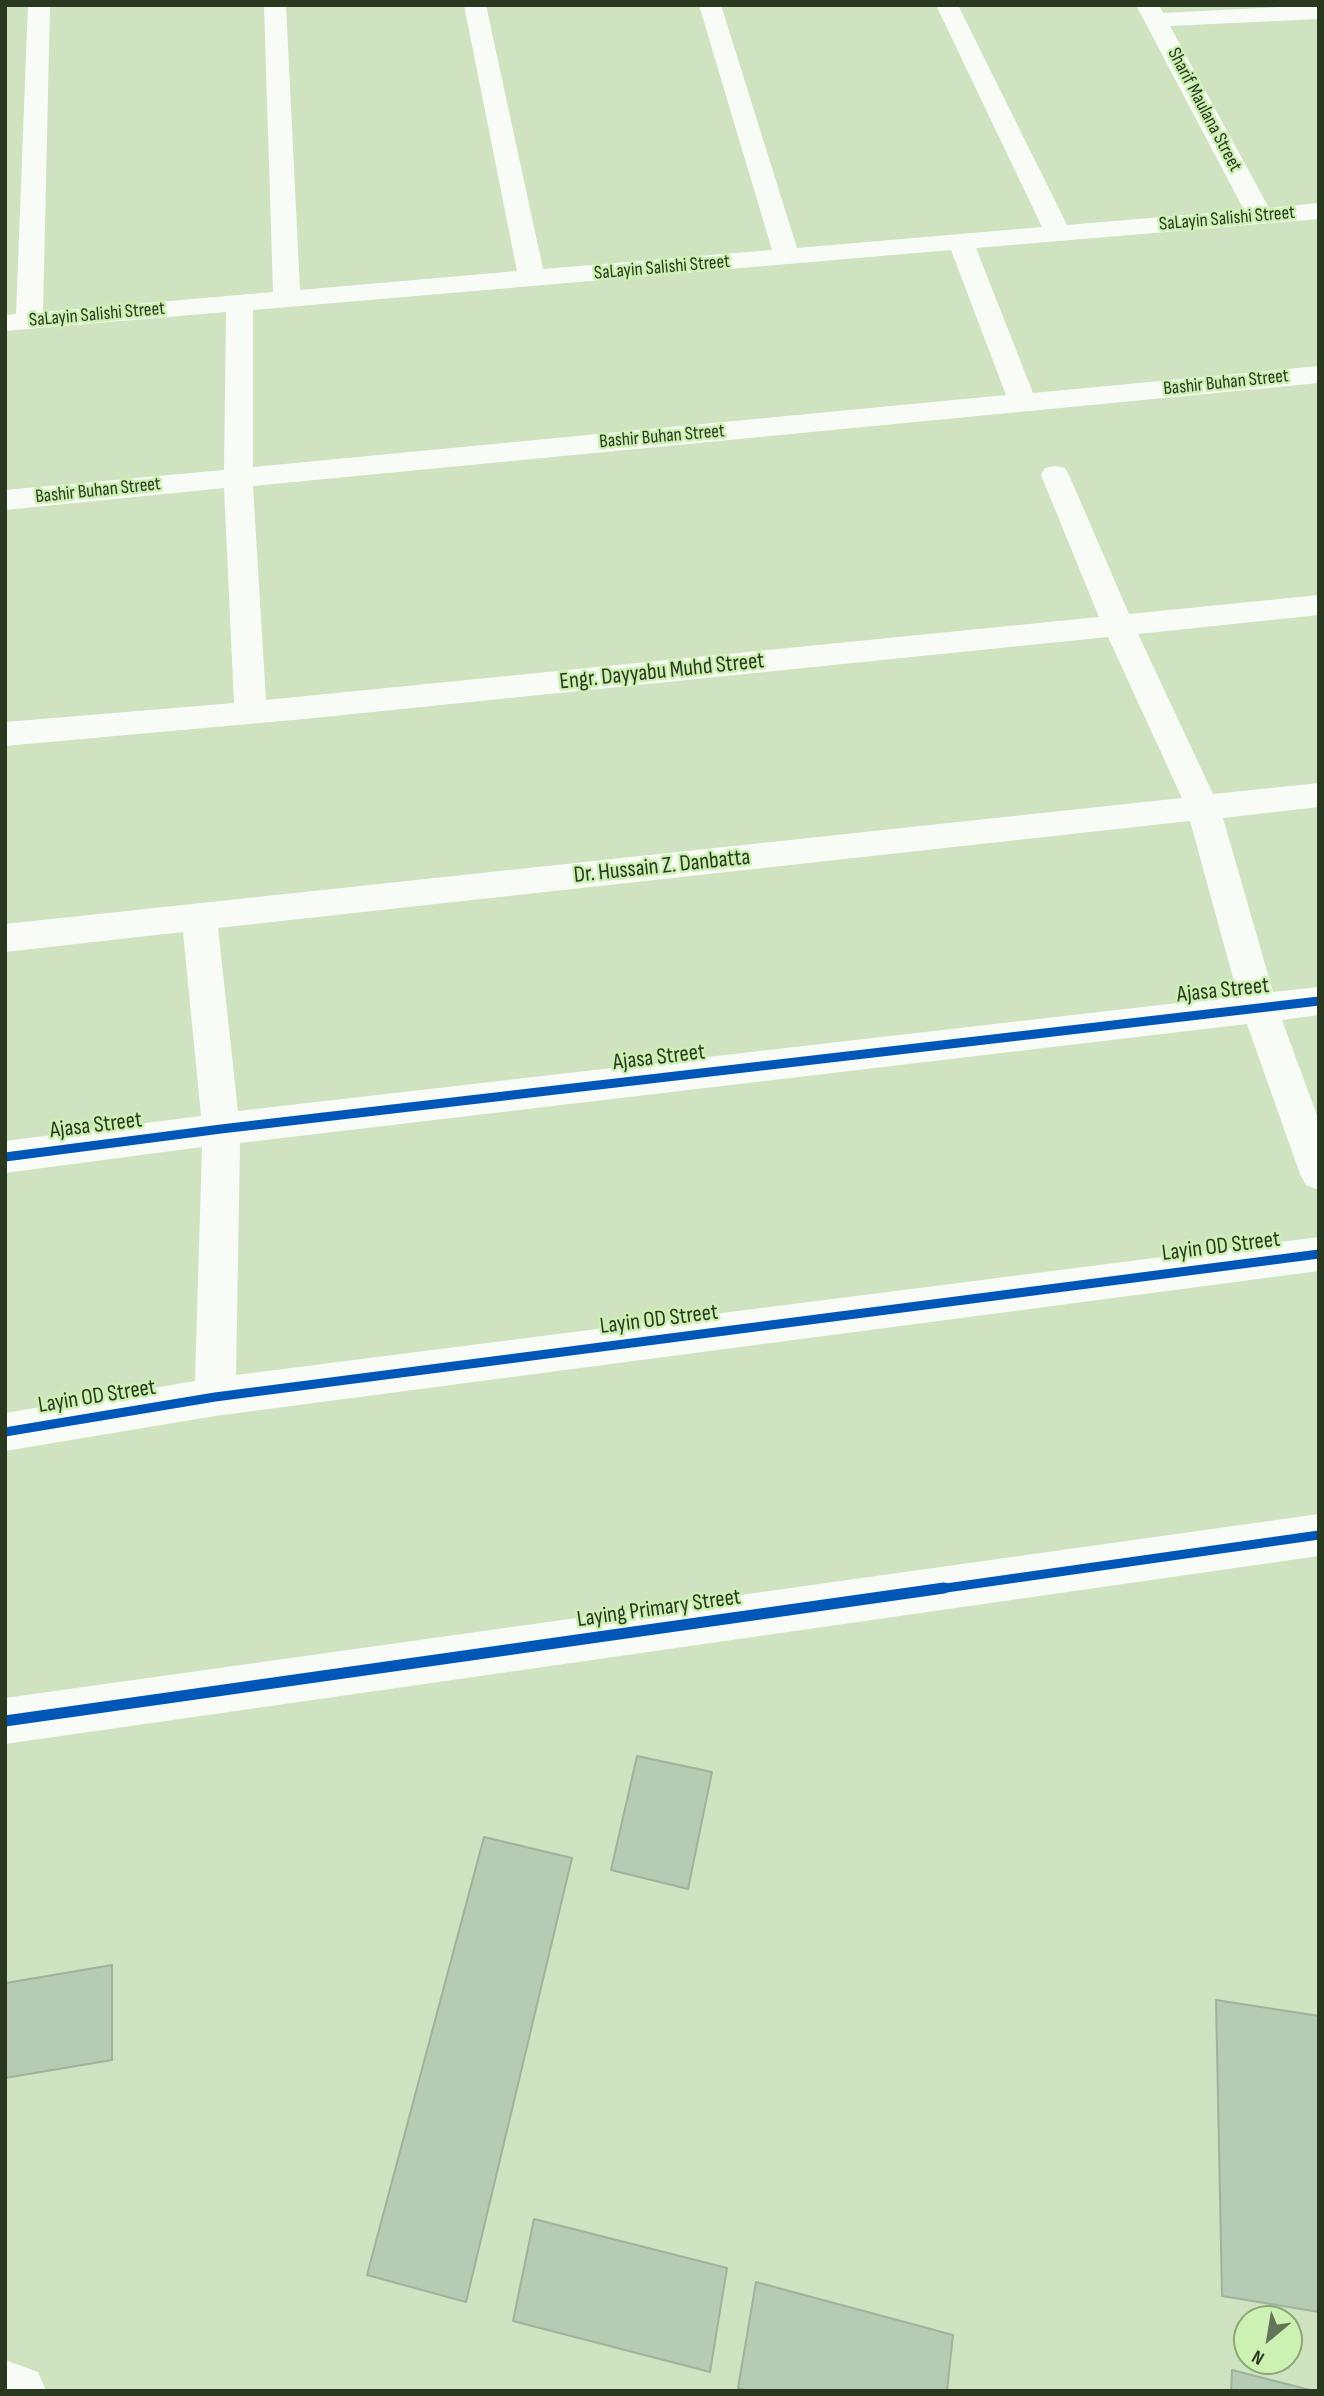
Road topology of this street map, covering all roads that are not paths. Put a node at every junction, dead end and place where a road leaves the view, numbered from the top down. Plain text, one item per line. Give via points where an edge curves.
1 (39, 5) edge
2 (275, 5) edge
3 (475, 5) edge
4 (710, 5) edge
5 (947, 5) edge
6 (1315, 5) edge
7 (1319, 11) edge
8 (1151, 13) edge
9 (1319, 211) edge
10 (1260, 215) junction
11 (1059, 235) junction
12 (961, 243) junction
13 (787, 257) junction
14 (532, 279) junction
15 (288, 299) junction
16 (240, 303) junction
17 (17, 322) edge
18 (1319, 374) edge
19 (1023, 402) junction
20 (1055, 475) dead end
21 (238, 477) junction
22 (5, 500) edge
23 (1319, 606) edge
24 (1118, 625) junction
25 (251, 713) junction
26 (5, 734) edge
27 (1319, 795) edge
28 (1203, 808) junction
29 (199, 917) junction
30 (5, 938) edge
31 (1319, 1001) edge
32 (1259, 1006) junction
33 (222, 1129) junction
34 (5, 1157) edge
35 (1319, 1174) edge
36 (1319, 1254) edge
37 (215, 1397) junction
38 (5, 1432) edge
39 (1319, 1535) edge
40 (5, 1721) edge
41 (5, 2387) edge
42 (19, 2391) edge

1 - 17 street
2 - 15 street
3 - 14 street
4 - 13 street
5 - 11 street
6 - 7 street
7 - 8 street
8 - 10 street, Sharif Maulana Street
9 - 10 street, SaLayin Salishi Street
10 - 11 street, SaLayin Salishi Street
11 - 12 street, SaLayin Salishi Street
12 - 13 street, SaLayin Salishi Street
12 - 19 street
13 - 14 street, SaLayin Salishi Street
14 - 15 street, SaLayin Salishi Street
15 - 16 street, SaLayin Salishi Street
16 - 17 street, SaLayin Salishi Street
16 - 21 street
18 - 19 street, Bashir Buhan Street
19 - 21 street, Bashir Buhan Street
20 - 24 street
21 - 22 street, Bashir Buhan Street
21 - 25 street
23 - 24 street, Engr. Dayyabu Muhd Street
24 - 25 street, Engr. Dayyabu Muhd Street
24 - 28 street
25 - 26 street, Engr. Dayyabu Muhd Street
27 - 28 street, Dr. Hussain Z. Danbatta
28 - 29 street, Dr. Hussain Z. Danbatta
28 - 32 street
29 - 30 street, Dr. Hussain Z. Danbatta
29 - 33 street
31 - 32 street, Ajasa Street
32 - 33 street, Ajasa Street
32 - 35 street
33 - 34 street, Ajasa Street
33 - 37 street
36 - 37 street, Layin OD Street
37 - 38 street, Layin OD Street
39 - 40 street, Laying Primary Street
41 - 42 street

